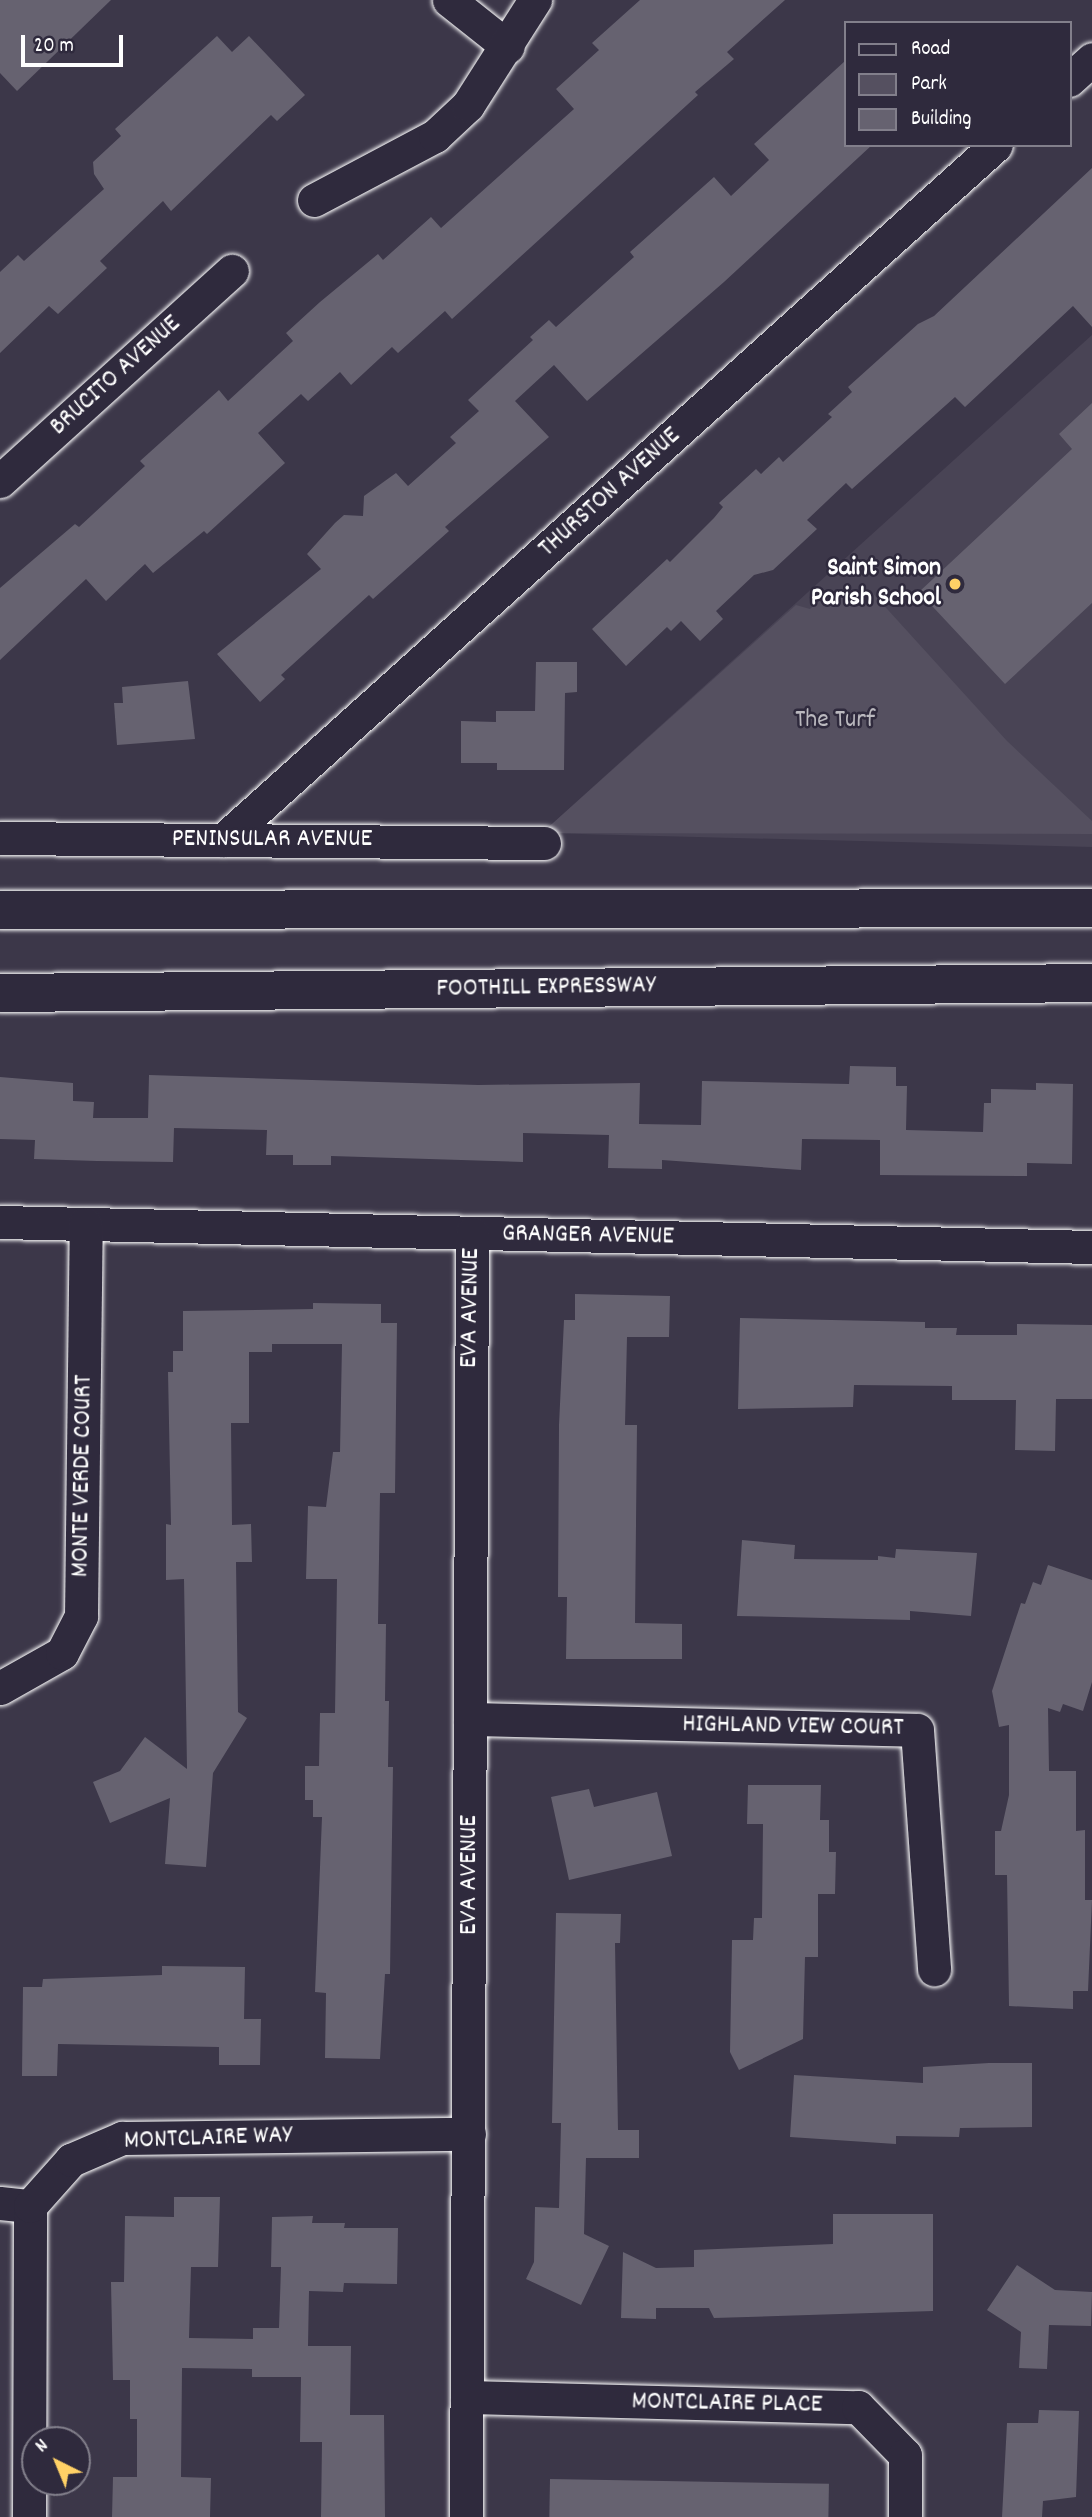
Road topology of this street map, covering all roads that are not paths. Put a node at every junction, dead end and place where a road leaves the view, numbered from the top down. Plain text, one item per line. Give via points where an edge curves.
1 (449, 0) edge
2 (535, 0) edge
3 (508, 47) junction
4 (1092, 59) edge
5 (1071, 78) edge
6 (994, 147) edge
7 (314, 200) dead end
8 (232, 271) dead end
9 (0, 481) edge
10 (0, 838) edge
11 (223, 840) junction
12 (544, 843) dead end
13 (1092, 908) edge
14 (0, 910) edge
15 (1092, 984) edge
16 (0, 993) edge
17 (0, 1222) edge
18 (86, 1224) junction
19 (472, 1233) junction
20 (1092, 1247) edge
21 (0, 1688) edge
22 (470, 1719) junction
23 (934, 1969) dead end
24 (468, 2134) junction
25 (15, 2205) edge
26 (467, 2397) junction
27 (29, 2517) edge
28 (466, 2517) edge
29 (905, 2517) edge

1 - 3 street
2 - 3 street
3 - 7 street via 468,105 435,136
4 - 5 street
6 - 11 street, THURSTON AVENUE
8 - 9 street, BRUCITO AVENUE
10 - 11 street, PENINSULAR AVENUE
11 - 12 street, PENINSULAR AVENUE
13 - 14 highway
15 - 16 highway, FOOTHILL EXPRESSWAY
17 - 18 street, GRANGER AVENUE
18 - 19 street, GRANGER AVENUE
18 - 21 street, MONTE VERDE COURT via 81,1616 62,1653
19 - 20 street, GRANGER AVENUE
19 - 22 street, EVA AVENUE
22 - 23 street, HIGHLAND VIEW COURT via 917,1730
22 - 24 street, EVA AVENUE
24 - 25 street, MONTCLAIRE WAY via 122,2138 71,2160
24 - 26 street, EVA AVENUE
25 - 27 street, MONTCLAIRE WAY
26 - 28 street, EVA AVENUE
26 - 29 street, MONTCLAIRE PLACE via 858,2407 905,2455

